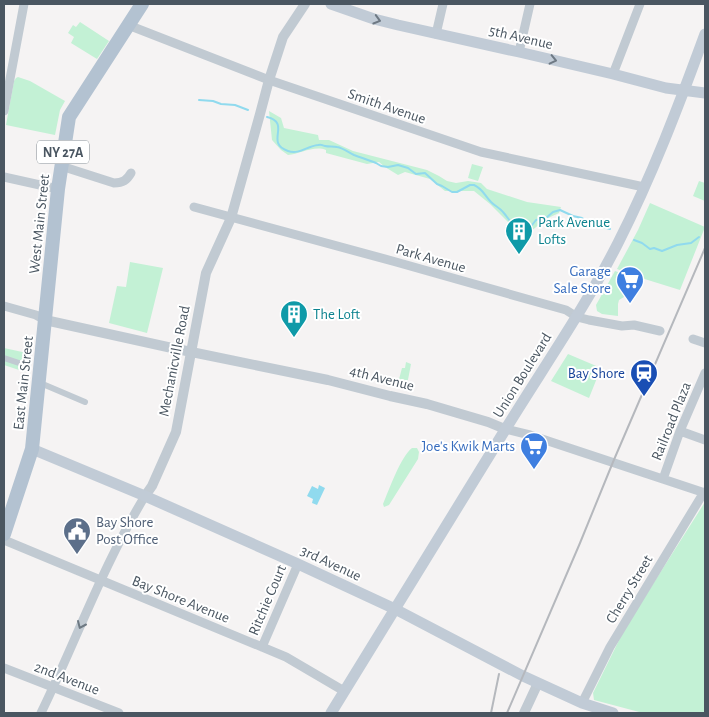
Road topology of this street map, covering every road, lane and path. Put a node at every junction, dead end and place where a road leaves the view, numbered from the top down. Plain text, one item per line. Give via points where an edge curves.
1 (24, 4) edge
2 (142, 4) edge
3 (305, 4) edge
4 (331, 4) edge
5 (443, 4) edge
6 (530, 4) edge
7 (640, 4) edge
8 (128, 25) junction
9 (436, 34) junction
10 (705, 34) edge
11 (519, 52) junction
12 (613, 74) junction
13 (268, 80) junction
14 (684, 90) junction
15 (705, 93) edge
16 (4, 111) edge
17 (61, 166) junction
18 (130, 173) dead end
19 (4, 177) edge
20 (644, 187) junction
21 (58, 189) junction
22 (194, 207) dead end
23 (231, 218) junction
24 (4, 306) edge
25 (577, 317) junction
26 (45, 320) junction
27 (660, 331) dead end
28 (693, 339) dead end
29 (705, 343) edge
30 (191, 352) junction
31 (4, 358) edge
32 (28, 366) dead end
33 (705, 373) edge
34 (45, 385) dead end
35 (85, 402) dead end
36 (506, 429) junction
37 (680, 431) junction
38 (705, 440) edge
39 (32, 449) junction
40 (664, 479) junction
41 (705, 492) edge
42 (145, 496) junction
43 (4, 534) edge
44 (4, 540) edge
45 (298, 564) junction
46 (100, 581) junction
47 (395, 609) junction
48 (262, 648) junction
49 (4, 668) edge
50 (538, 683) junction
51 (54, 687) junction
52 (344, 691) junction
53 (582, 703) junction
54 (41, 713) edge
55 (119, 713) edge
56 (331, 713) edge
57 (524, 713) edge
58 (613, 713) edge

1 - 16 street
2 - 8 main road, West Main Street / NY 27A
3 - 13 street, Mechanicville Road via 283,37
4 -> 9 main road, 5th Avenue via 374,19
5 - 9 street
6 - 11 street
7 - 12 street
8 - 13 street, Smith Avenue
8 - 17 main road, West Main Street / NY 27A via 69,117
9 - 11 main road, 5th Avenue
10 - 14 main road, Union Boulevard
11 -> 12 main road, 5th Avenue
12 - 14 main road, 5th Avenue
13 - 20 street, Smith Avenue via 481,152
13 - 23 street, Mechanicville Road
14 - 15 main road, 5th Avenue
14 - 20 main road, Union Boulevard
17 - 18 street via 122,183
17 - 21 main road, West Main Street / NY 27A
19 - 21 street
20 - 25 main road, Union Boulevard via 618,243
21 - 26 main road, West Main Street / NY 27A
22 - 23 street, Park Avenue
23 - 25 street, Park Avenue via 566,310
23 - 30 street, Mechanicville Road via 206,273
24 - 26 street
25 - 27 street, Park Avenue
25 - 36 main road, Union Boulevard
26 - 30 street, 4th Avenue
26 - 39 main road, East Main Street / NY 27A
28 - 29 street
30 - 36 street, 4th Avenue via 427,404
30 - 42 street, Mechanicville Road via 176,432
31 - 32 street
33 - 37 street, Railroad Plaza
34 - 35 street
36 - 40 street, 4th Avenue
36 - 47 main road, Union Boulevard
37 - 38 street
37 - 40 street, Railroad Plaza
39 - 42 main road, 3rd Avenue
39 - 43 main road, East Main Street / NY 27A
40 - 41 street, 4th Avenue
41 - 53 street, Cherry Street via 610,647
42 - 45 main road, 3rd Avenue
42 - 46 street, Mechanicville Road
44 - 46 street, Bay Shore Avenue
45 - 47 main road, 3rd Avenue
45 - 48 street, Ritchie Court
46 - 48 street, Bay Shore Avenue
46 -> 51 street, Mechanicville Road
47 - 50 main road, 3rd Avenue
47 - 52 main road, Union Boulevard
48 - 52 street, Bay Shore Avenue via 286,657
49 - 51 street, 2nd Avenue
50 - 53 main road, 3rd Avenue
50 - 57 street
51 - 54 street, Mechanicville Road
51 - 55 street, 2nd Avenue
52 - 56 main road, Union Boulevard
53 - 58 main road, 3rd Avenue

